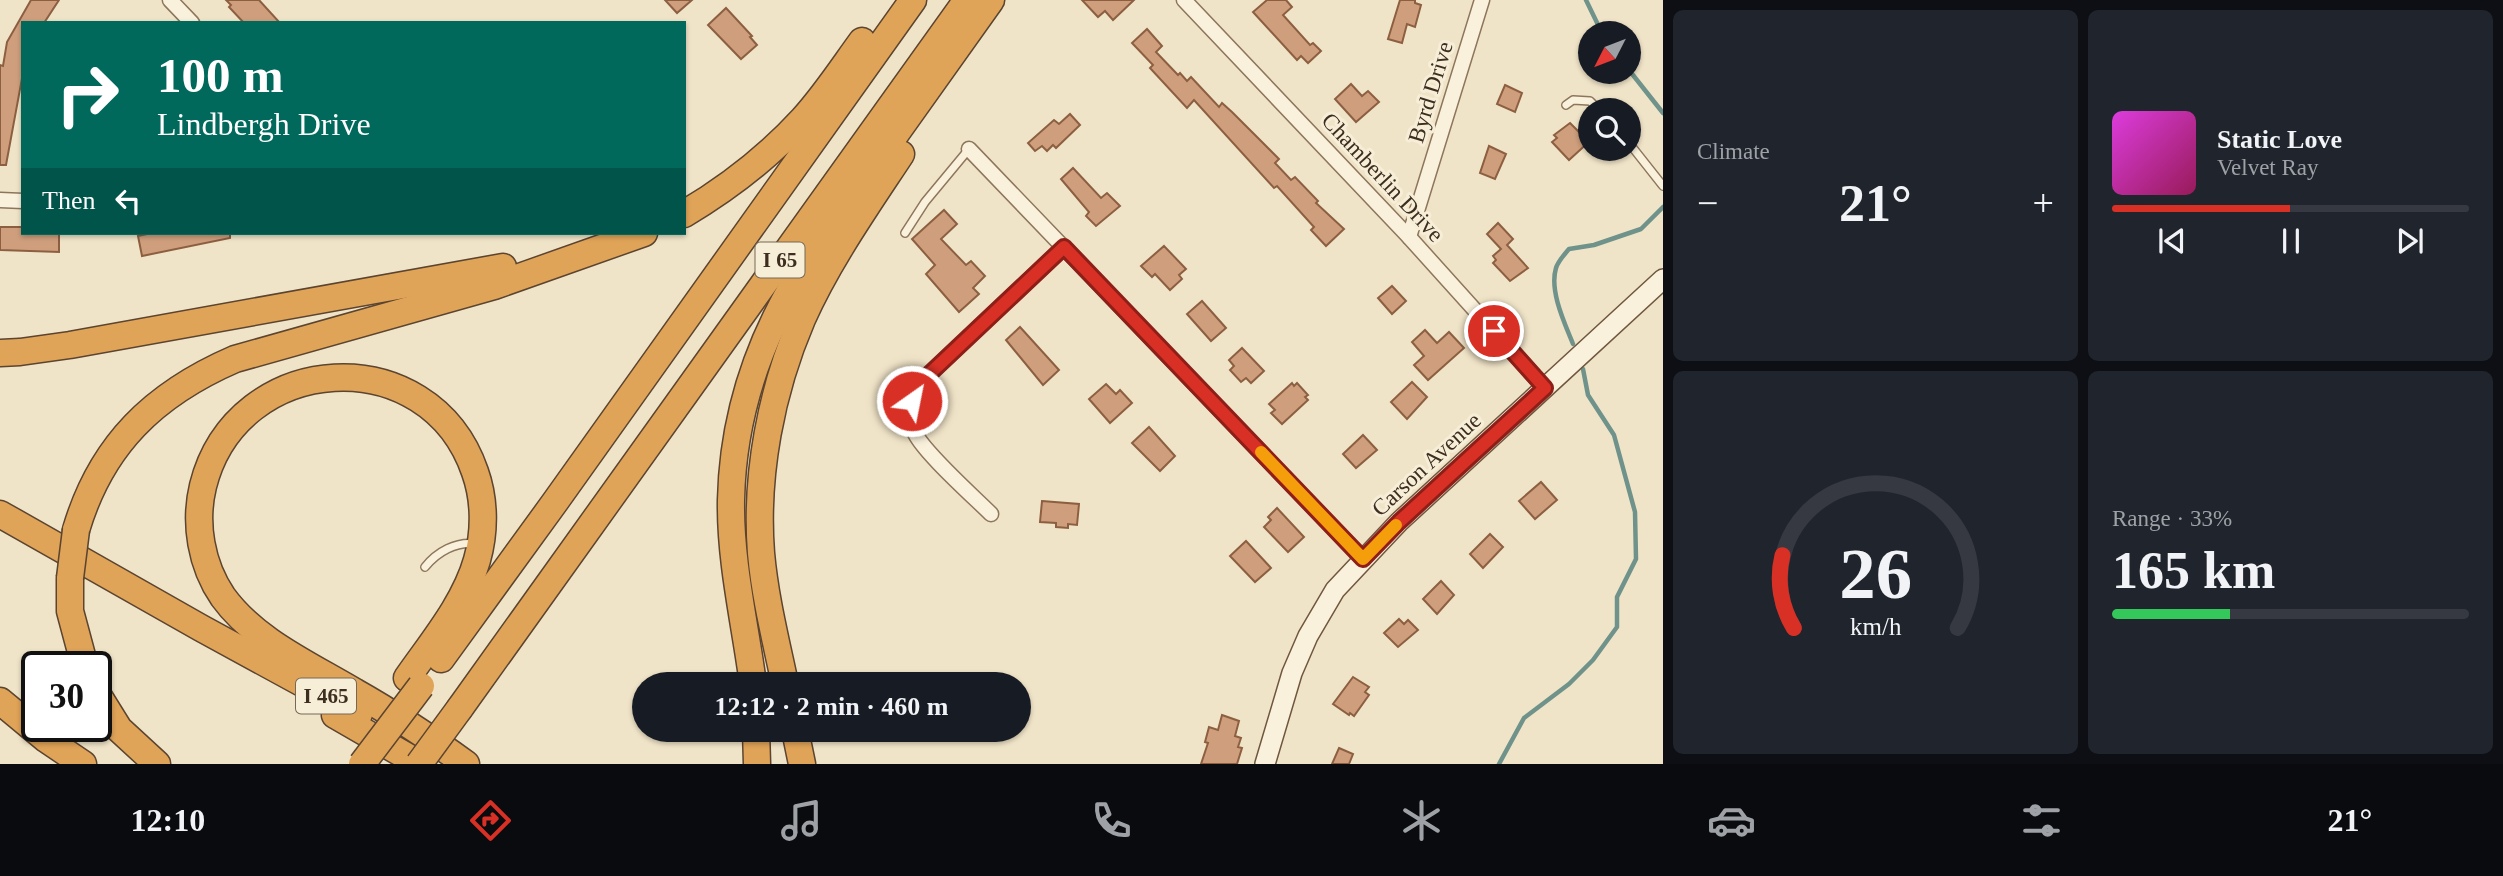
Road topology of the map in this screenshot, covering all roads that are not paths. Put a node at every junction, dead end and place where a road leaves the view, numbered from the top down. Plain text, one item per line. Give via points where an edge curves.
1 (170, 0) edge
2 (892, 0) edge
3 (913, 0) edge
4 (967, 0) edge
5 (991, 0) edge
6 (1011, 0) edge
7 (1184, 0) edge
8 (1482, 0) edge
9 (190, 21) edge
10 (1578, 100) edge
11 (1566, 104) dead end
12 (969, 149) joint
13 (1641, 159) edge
14 (1663, 186) edge
15 (0, 200) edge
16 (21, 201) edge
17 (686, 213) edge
18 (905, 233) dead end
19 (639, 235) edge
20 (1409, 237) junction
21 (615, 245) junction
22 (1064, 247) junction
23 (1663, 279) edge
24 (0, 353) edge
25 (1545, 388) junction
26 (0, 513) edge
27 (991, 514) dead end
28 (480, 545) junction
29 (1363, 559) junction
30 (425, 567) dead end
31 (201, 628) junction
32 (81, 651) edge
33 (751, 672) edge
34 (782, 672) edge
35 (414, 682) junction
36 (0, 701) edge
37 (112, 717) edge
38 (756, 742) edge
39 (797, 742) edge
40 (83, 764) edge
41 (157, 764) edge
42 (362, 764) edge
43 (419, 764) edge
44 (452, 764) edge
45 (466, 764) edge
46 (757, 764) edge
47 (802, 764) edge
48 (1265, 764) edge

1 - 9 street
2 - 17 highway via 786,136 749,169
3 - 35 highway, I 65 via 563,491
4 - 43 highway, I 65, bridge
5 - 33 highway via 807,259 769,331 746,392 733,466 732,538
6 - 34 highway via 913,136 834,259 802,319 786,363 767,438 760,519 766,594
7 - 20 street, Chamberlin Drive
8 - 20 street, Byrd Drive
10 - 11 lane
12 - 18 lane
12 - 22 street
13 - 14 lane
15 - 16 street
19 - 21 highway
20 - 25 street, Chamberlin Drive
21 - 24 highway via 165,328
21 - 32 highway, bridge via 494,286 235,359 169,395 126,433 98,475 76,530 70,611
22 - 27 street via 923,380 912,401 914,432
22 - 29 street
23 - 25 main road, Carson Avenue
25 - 29 main road, Carson Avenue
26 - 31 highway, I 465
28 - 30 lane via 464,544 442,552
28 - 35 highway via 467,585
28 - 45 highway via 484,515 478,479 457,435 423,401 366,378 318,379 261,402 226,437 202,492 200,529 205,559 223,597 243,620 409,723
29 - 48 main road, Carson Avenue via 1335,590 1308,636
31 - 43 highway
31 - 44 highway, I 465
35 - 42 highway, I 65, bridge via 395,720
36 - 40 highway
37 - 41 highway
38 - 46 highway
39 - 47 highway

